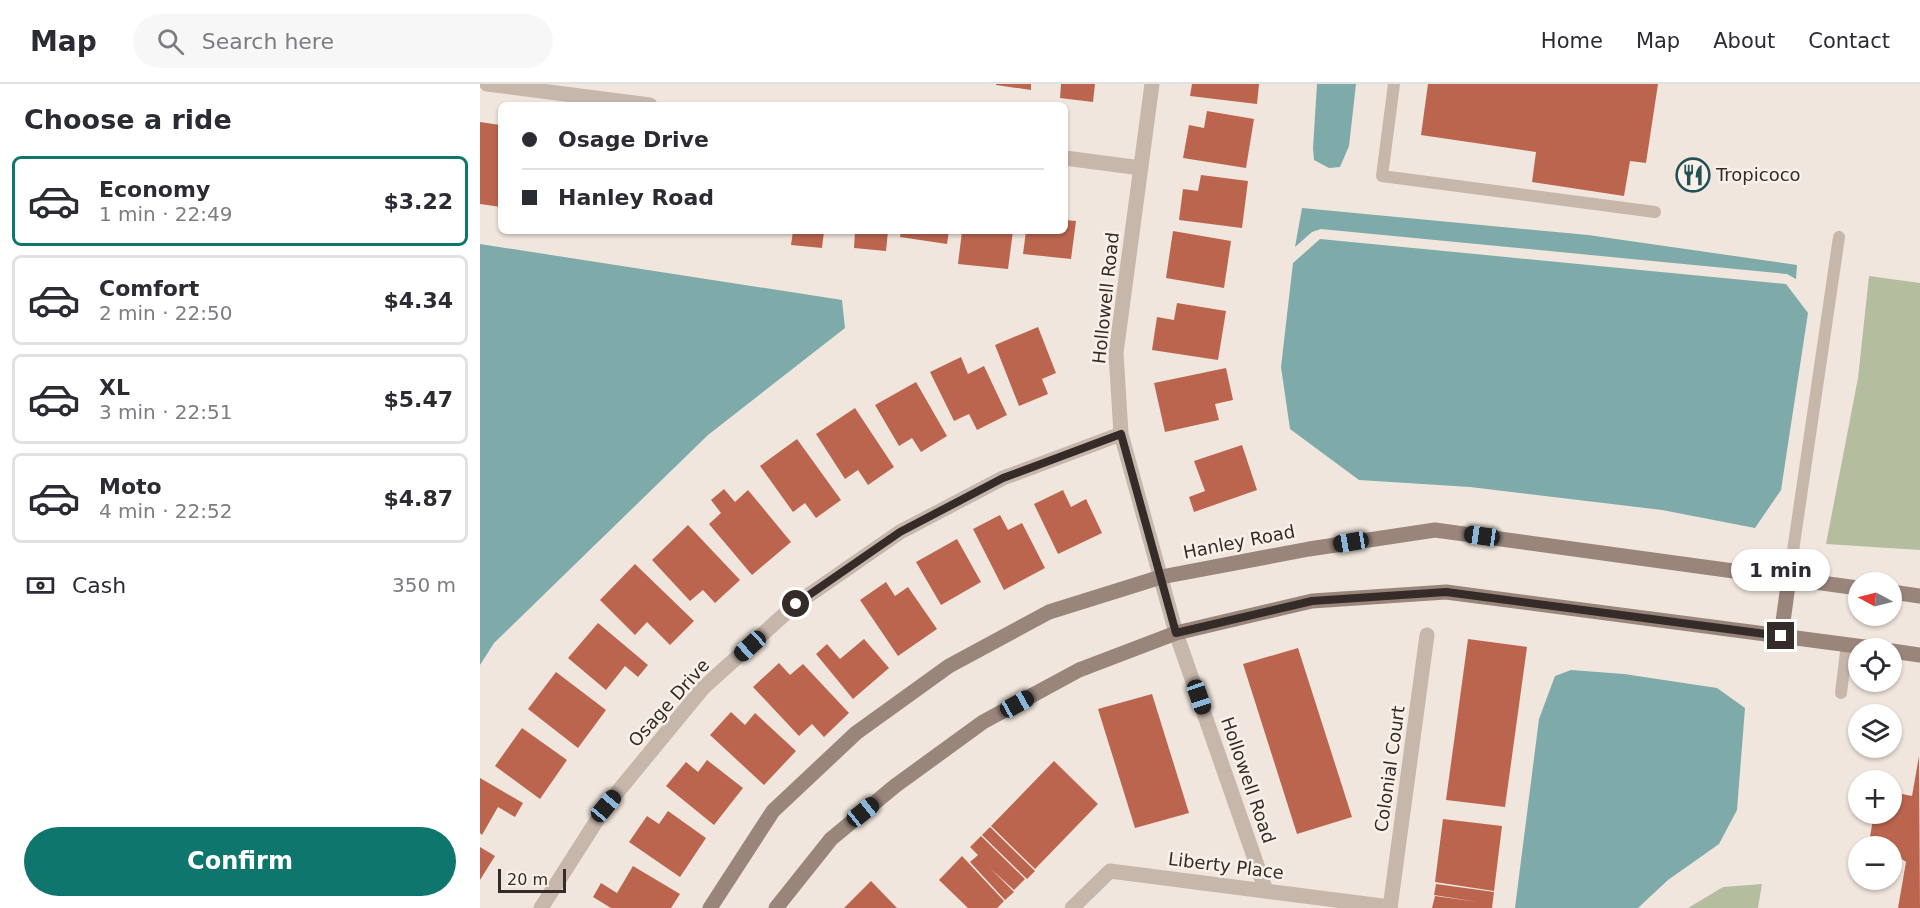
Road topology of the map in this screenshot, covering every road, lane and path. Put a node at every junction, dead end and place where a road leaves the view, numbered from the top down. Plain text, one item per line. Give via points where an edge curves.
1 (487, 84) edge
2 (1152, 84) edge
3 (1395, 84) edge
4 (627, 102) edge
5 (1068, 158) edge
6 (1141, 168) junction
7 (1655, 212) dead end
8 (1839, 237) dead end
9 (1121, 434) junction
10 (1161, 577) junction
11 (1789, 578) junction
12 (1848, 587) edge
13 (1902, 593) edge
14 (1920, 596) edge
15 (1176, 633) junction
16 (1427, 635) dead end
17 (1781, 636) junction
18 (1847, 644) joint
19 (1902, 653) edge
20 (1920, 656) edge
21 (1841, 693) dead end
22 (1266, 891) junction
23 (541, 908) edge
24 (710, 908) edge
25 (776, 908) edge
26 (1072, 908) edge
27 (1390, 908) edge

1 - 4 street
2 - 6 street, Hollowell Road
3 - 7 lane via 1382,176
5 - 6 street
6 - 9 street, Hollowell Road via 1116,353
8 - 11 lane
9 - 10 street, Hollowell Road
9 - 23 street, Osage Drive via 1003,478 972,494 900,532 796,604 703,688 606,806
10 - 11 main road, Hanley Road via 1435,530
10 - 15 street, Hollowell Road
10 - 24 main road, Hanley Road via 1049,612 949,666 865,726 772,811
11 - 12 main road, Hanley Road
11 - 17 main road
13 - 14 main road
15 - 17 main road via 1312,601 1446,592
15 - 22 street, Hollowell Road
15 - 25 main road via 1079,670 983,722 831,839
16 - 27 street, Colonial Court
17 - 18 main road
18 - 21 lane
19 - 20 main road
22 - 26 street, Liberty Place via 1110,871
22 - 27 street, Liberty Place

